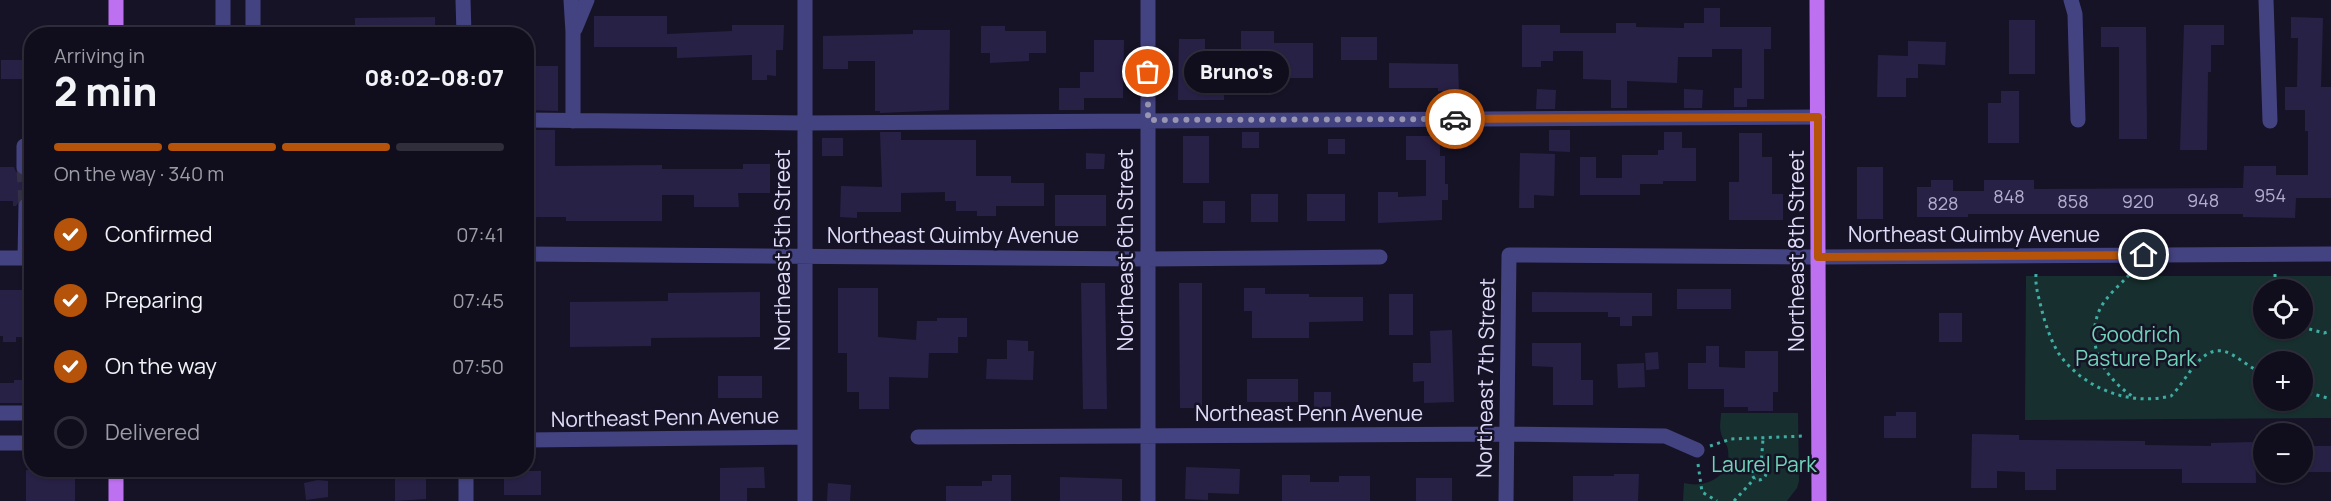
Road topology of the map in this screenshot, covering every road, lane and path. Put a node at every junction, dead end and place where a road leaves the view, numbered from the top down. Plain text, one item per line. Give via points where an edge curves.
1 (116, 0) edge
2 (223, 0) edge
3 (253, 0) edge
4 (463, 0) edge
5 (571, 0) edge
6 (587, 0) edge
7 (805, 0) edge
8 (1148, 0) edge
9 (1817, 0) edge
10 (2072, 0) edge
11 (2266, 0) edge
12 (116, 27) edge
13 (223, 27) edge
14 (253, 27) edge
15 (464, 27) edge
16 (573, 32) junction
17 (1818, 117) junction
18 (534, 120) edge
19 (1148, 120) junction
20 (2078, 120) dead end
21 (573, 121) junction
22 (2270, 121) dead end
23 (804, 123) junction
24 (24, 146) dead end
25 (24, 167) tunnel mouth
26 (534, 254) edge
27 (2331, 254) edge
28 (1509, 255) joint
29 (803, 256) junction
30 (1380, 257) dead end
31 (1818, 257) junction
32 (0, 258) edge
33 (24, 258) edge
34 (1146, 259) junction
35 (2036, 274) dead end
36 (2275, 274) dead end
37 (2129, 275) dead end
38 (2275, 279) edge
39 (2313, 330) edge
40 (2331, 331) edge
41 (2253, 368) edge
42 (2313, 394) edge
43 (2133, 397) junction
44 (2331, 399) edge
45 (0, 413) edge
46 (24, 413) edge
47 (1507, 434) junction
48 (1147, 436) junction
49 (1818, 436) junction
50 (918, 437) dead end
51 (804, 438) junction
52 (1763, 439) junction
53 (534, 440) edge
54 (0, 443) edge
55 (24, 443) edge
56 (1697, 450) junction
57 (1761, 466) junction
58 (116, 477) edge
59 (466, 477) edge
60 (1755, 478) junction
61 (116, 501) edge
62 (466, 501) edge
63 (805, 501) edge
64 (1148, 501) edge
65 (1506, 501) edge
66 (1717, 501) edge
67 (1734, 501) edge
68 (1819, 501) edge

1 - 12 main road
2 - 13 street
3 - 14 street
4 - 15 street
5 - 16 street
6 - 16 street
7 - 23 street, Northeast 5th Street
8 - 19 street, Northeast 6th Street
9 - 17 main road, Northeast 8th Street
10 - 20 street
11 - 22 street
16 - 21 street
17 - 19 street
17 - 31 main road, Northeast 8th Street
18 - 21 street
19 - 23 street
19 - 34 street, Northeast 6th Street
21 - 23 street
23 - 29 street, Northeast 5th Street
24 - 25 street
26 - 29 street, Northeast Quimby Avenue
27 - 31 street, Northeast Quimby Avenue
28 - 31 street, Northeast Quimby Avenue
28 - 47 street, Northeast 7th Street
29 - 34 street, Northeast Quimby Avenue
29 - 51 street, Northeast 5th Street
30 - 34 street, Northeast Quimby Avenue
31 - 49 main road, Northeast 8th Street
32 - 33 street
34 - 48 street, Northeast 6th Street
35 - 43 path via 2047,328 2060,355 2074,371 2110,394
36 - 38 path
37 - 43 path via 2100,310 2095,339 2109,378
39 - 40 path
41 - 43 path via 2228,353 2211,351 2171,396
42 - 44 path
45 - 46 street
47 - 48 street, Northeast Penn Avenue
47 - 56 street, Northeast Penn Avenue via 1665,436
47 - 65 street, Northeast 7th Street
48 - 50 street, Northeast Penn Avenue
48 - 64 street, Northeast 6th Street
49 - 52 path
49 - 68 main road, Northeast 8th Street
51 - 53 street, Northeast Penn Avenue
51 - 63 street, Northeast 5th Street
52 - 56 path via 1731,439
52 - 57 path
54 - 55 street
56 - 66 path via 1700,487
57 - 60 path via 1754,468
57 - 60 path via 1766,474
58 - 61 main road
59 - 62 street
60 - 67 path

